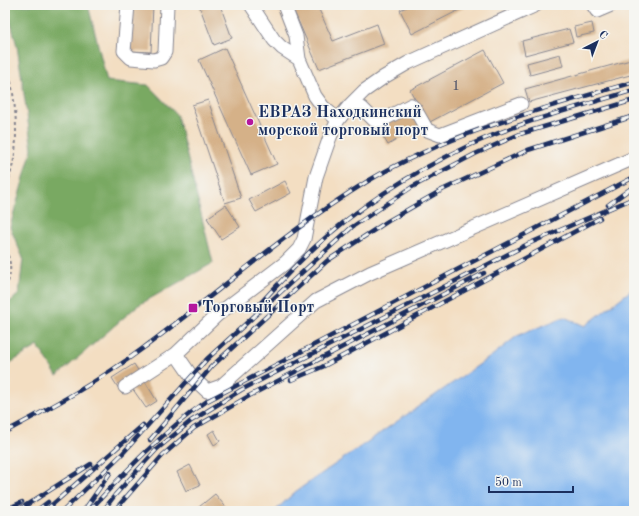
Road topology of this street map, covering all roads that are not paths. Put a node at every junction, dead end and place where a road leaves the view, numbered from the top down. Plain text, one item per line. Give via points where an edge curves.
1 (128, 5) edge
2 (167, 5) edge
3 (251, 5) edge
4 (284, 5) edge
5 (536, 5) edge
6 (593, 5) edge
7 (610, 5) edge
8 (299, 59) junction
9 (520, 104) dead end
10 (350, 105) junction
11 (338, 120) junction
12 (634, 158) edge
13 (176, 354) junction
14 (125, 387) dead end

1 - 2 street via 124,51 131,58 154,60 161,58 165,52
3 - 8 street via 274,40
4 - 8 street via 296,36
5 - 10 street via 408,63 384,77
6 - 7 street via 597,11
8 - 11 street via 322,107
9 - 10 street via 440,135 427,130 416,108 411,105 379,122 362,108
10 - 11 street
11 - 13 street via 316,177 304,239 299,249 217,315
12 - 13 street via 370,272 316,301 221,386 207,391 192,377
13 - 14 street

